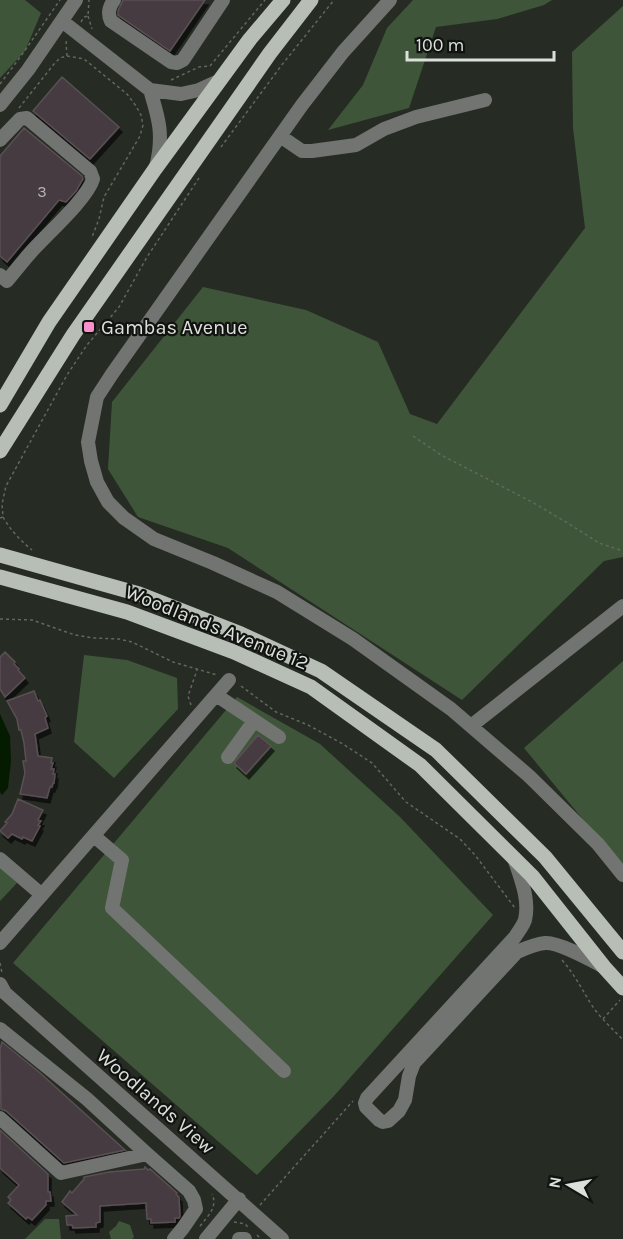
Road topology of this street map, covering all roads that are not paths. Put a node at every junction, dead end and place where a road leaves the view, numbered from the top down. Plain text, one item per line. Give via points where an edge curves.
1 (76, 0) edge
2 (114, 0) edge
3 (223, 0) edge
4 (283, 0) edge
5 (311, 0) edge
6 (390, 0) edge
7 (268, 6) edge
8 (62, 21) junction
9 (288, 28) junction
10 (219, 81) junction
11 (150, 90) junction
12 (485, 100) dead end
13 (0, 105) edge
14 (280, 136) junction
15 (0, 140) edge
16 (155, 169) junction
17 (0, 275) edge
18 (0, 405) edge
19 (0, 451) edge
20 (0, 542) edge
21 (7, 557) edge
22 (0, 577) edge
23 (623, 606) edge
24 (230, 680) road end
25 (216, 695) junction
26 (254, 721) junction
27 (471, 726) junction
28 (279, 737) dead end
29 (228, 757) dead end
30 (94, 836) junction
31 (514, 858) junction
32 (0, 859) edge
33 (623, 875) edge
34 (42, 895) junction
35 (0, 943) edge
36 (623, 952) edge
37 (604, 967) junction
38 (623, 988) edge
39 (2, 990) edge
40 (0, 1029) edge
41 (84, 1063) junction
42 (284, 1071) dead end
43 (67, 1083) junction
44 (0, 1118) edge
45 (147, 1155) junction
46 (239, 1199) junction
47 (174, 1239) edge
48 (206, 1239) edge
49 (239, 1239) edge
50 (245, 1239) edge
51 (282, 1239) edge

1 - 8 street
2 - 3 street via 108,11 111,21 177,63 183,60
4 - 7 main road
5 - 9 main road
6 - 14 street via 343,52
7 - 9 main road via 289,12
7 - 10 main road
8 - 11 street
8 - 13 street
9 - 19 main road via 73,335
10 - 11 street via 181,94
10 - 16 main road
11 - 16 street via 160,124
12 - 14 street via 416,117 356,145 302,151
14 - 27 street via 97,397 88,442 97,482 108,502 124,518 154,539 276,592 353,639
15 - 17 street via 20,119 27,118 90,171 93,179 76,204 7,281
16 - 18 main road via 49,322
20 - 21 main road
21 - 36 main road, Woodlands Avenue 12 via 139,594 242,634 321,671 436,750 545,857
22 - 31 main road, Woodlands Avenue 12 via 128,612 234,652 311,687 420,765
23 - 27 street
24 - 25 street
25 - 26 street
25 - 30 street
26 - 28 street
26 - 29 street
27 - 33 street via 569,814
30 - 34 street
30 - 42 street via 122,860 112,908
31 - 37 main road, Woodlands Avenue 12
31 - 37 street via 526,897 525,921 515,937 367,1098 366,1107 383,1122 399,1111 414,1063 517,952 546,943
32 - 34 street
34 - 35 street
37 - 38 main road, Woodlands Avenue 12
39 - 41 street, Woodlands View
40 - 43 street
41 - 43 street
41 - 46 street, Woodlands View
43 - 45 street
44 - 45 street via 61,1173
45 - 47 street via 189,1191 194,1200 196,1209
46 - 48 street
46 - 51 street, Woodlands View
49 - 50 street

